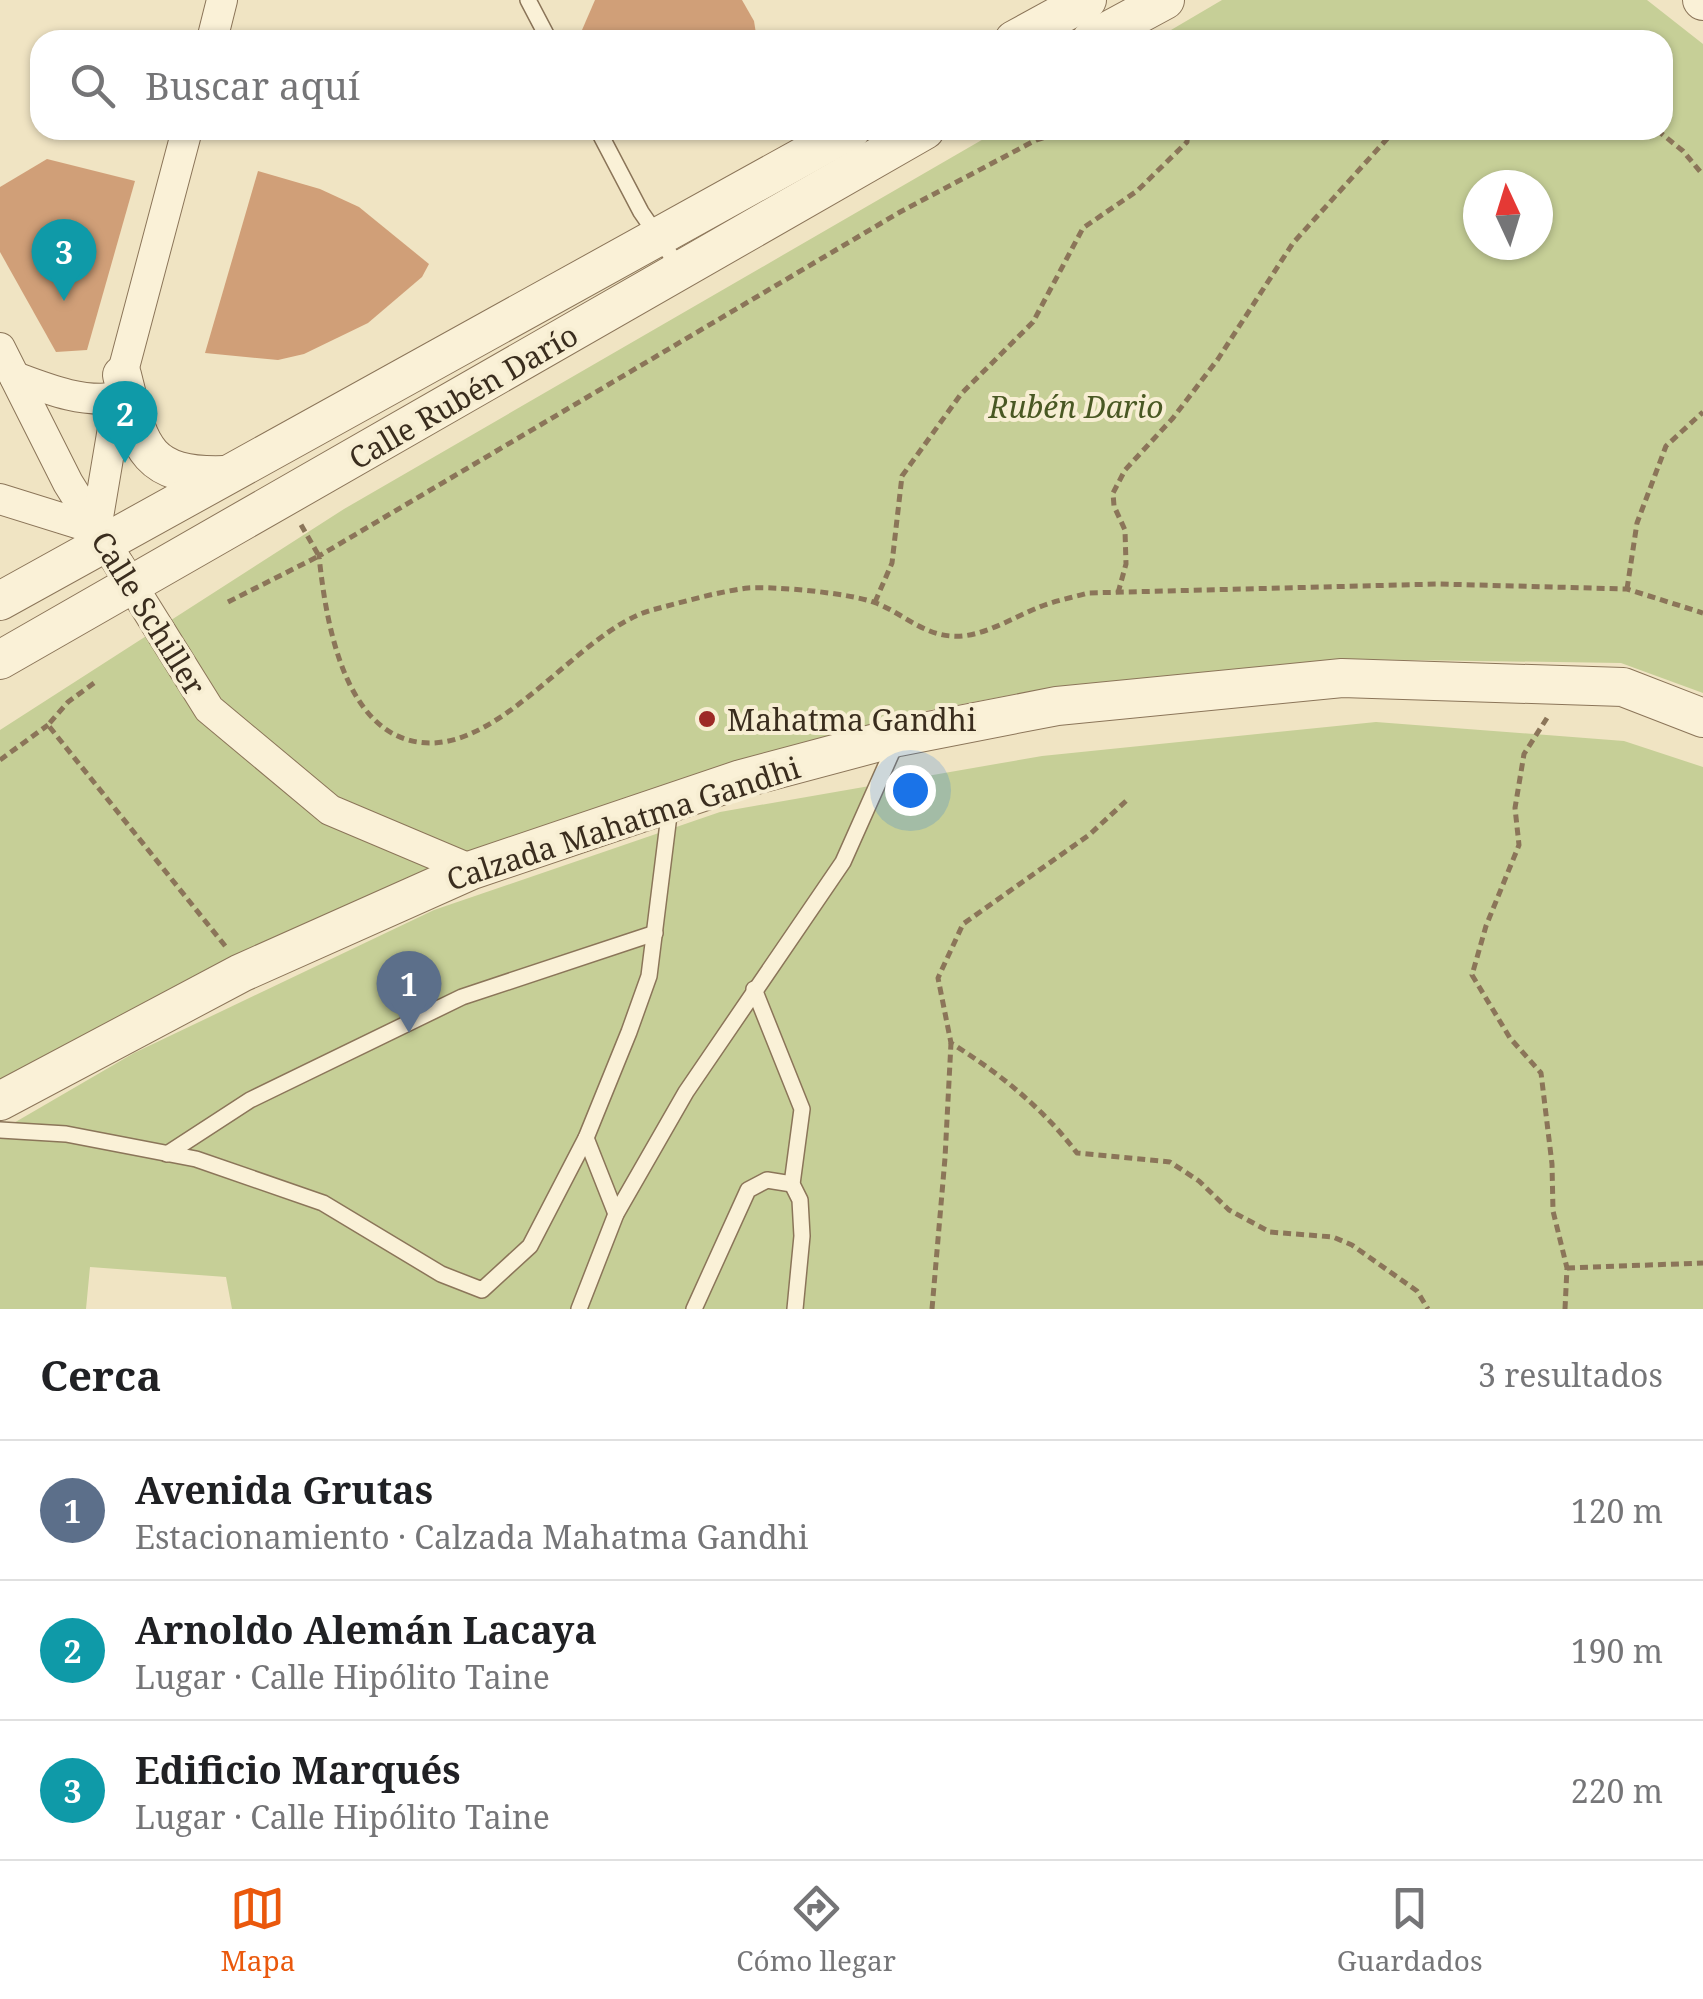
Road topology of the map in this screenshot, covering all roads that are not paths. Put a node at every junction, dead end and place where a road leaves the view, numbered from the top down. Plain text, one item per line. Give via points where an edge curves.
1 (222, 0) edge
2 (528, 0) edge
3 (1086, 0) edge
4 (1165, 0) edge
5 (214, 30) edge
6 (544, 30) edge
7 (1032, 30) edge
8 (1110, 30) edge
9 (185, 140) edge
10 (603, 140) edge
11 (833, 140) edge
12 (908, 140) edge
13 (659, 236) junction
14 (681, 270) junction
15 (0, 348) edge
16 (15, 377) junction
17 (120, 386) junction
18 (226, 475) junction
19 (0, 498) edge
20 (101, 536) junction
21 (132, 586) junction
22 (0, 601) edge
23 (0, 660) edge
24 (1703, 718) edge
25 (898, 738) junction
26 (670, 803) junction
27 (472, 870) junction
28 (654, 933) junction
29 (754, 989) junction
30 (0, 1101) edge
31 (0, 1130) edge
32 (586, 1138) junction
33 (168, 1154) junction
34 (792, 1184) junction
35 (616, 1214) junction
36 (579, 1309) edge
37 (694, 1309) edge
38 (795, 1309) edge

1 - 5 street
2 - 6 lane
3 - 7 street
4 - 8 street
9 - 17 street
10 - 13 lane
11 - 13 street, Calle Rubén Darío
12 - 14 street, Calle Rubén Darío
13 - 14 lane
13 - 18 street, Calle Rubén Darío
14 - 21 street, Calle Rubén Darío
15 - 16 street, Calle Schiller
16 - 17 street via 107,400
16 - 20 street, Calle Schiller
17 - 18 street via 148,451 177,470
17 - 20 street
18 - 20 street, Calle Rubén Darío
19 - 20 street
20 - 21 street, Calle Schiller
20 - 22 street, Calle Rubén Darío
21 - 23 street, Calle Rubén Darío
21 - 27 street, Calle Schiller via 209,709 330,810
24 - 25 street, Calzada Mahatma Gandhi via 1623,687 1342,678 1056,706
25 - 26 street, Calzada Mahatma Gandhi
25 - 29 lane via 843,862
26 - 27 street, Calzada Mahatma Gandhi
26 - 28 lane
27 - 30 street, Calzada Mahatma Gandhi via 241,973
28 - 32 lane via 649,976
28 - 33 lane via 462,997 250,1100
29 - 34 lane via 802,1109
29 - 35 lane
31 - 33 lane via 66,1134
32 - 33 lane via 530,1246 482,1290 441,1274 322,1203
32 - 35 lane
34 - 37 lane via 766,1180 748,1190
34 - 38 lane via 802,1236
35 - 36 lane

